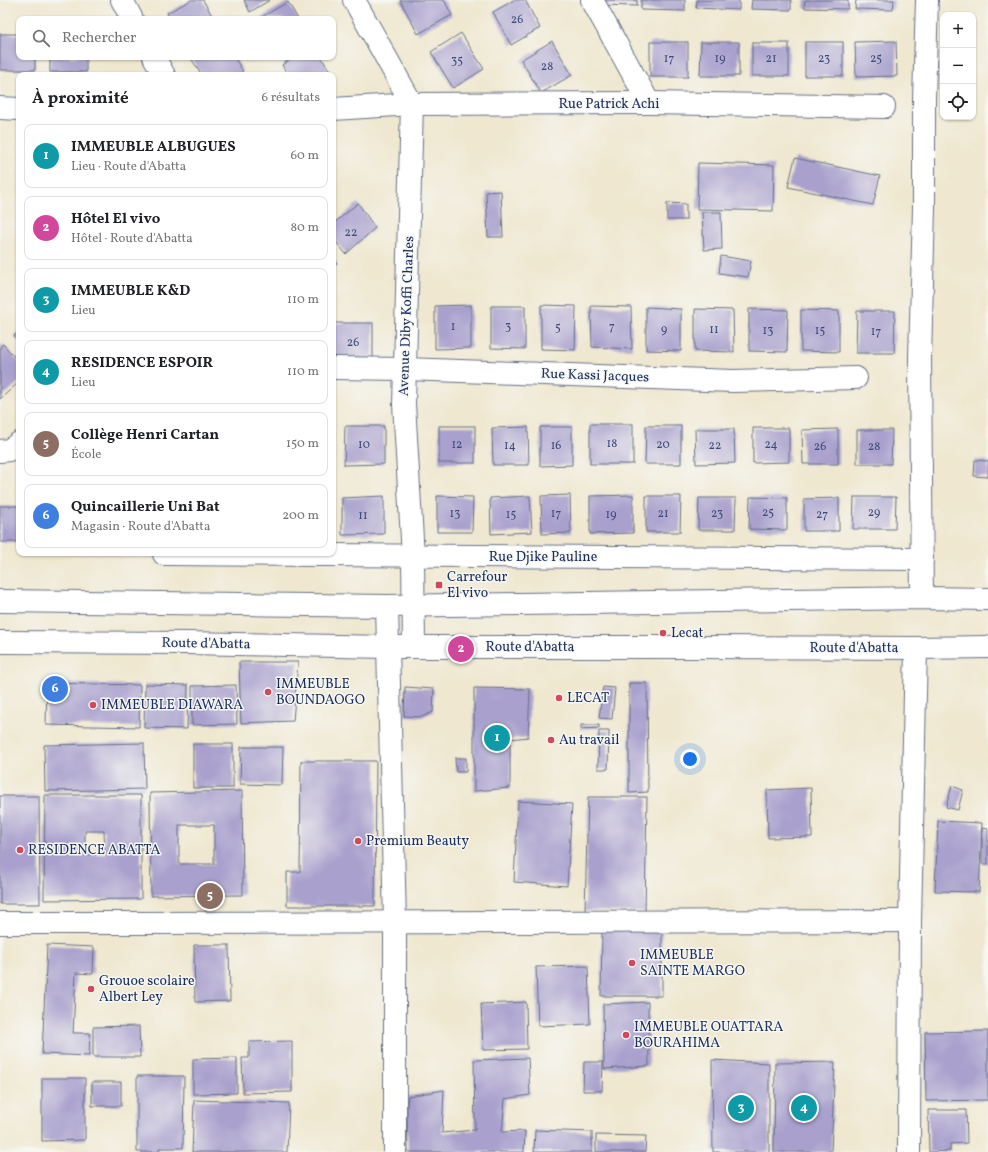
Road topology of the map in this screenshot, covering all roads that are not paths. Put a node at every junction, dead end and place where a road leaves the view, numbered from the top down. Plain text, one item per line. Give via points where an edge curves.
1 (122, 0) edge
2 (354, 0) edge
3 (592, 0) edge
4 (931, 2) edge
5 (130, 16) edge
6 (156, 60) edge
7 (162, 72) edge
8 (649, 103) junction
9 (412, 104) junction
10 (884, 107) dead end
11 (0, 108) edge
12 (16, 109) edge
13 (336, 109) edge
14 (336, 368) edge
15 (406, 369) junction
16 (856, 378) dead end
17 (16, 444) edge
18 (0, 451) edge
19 (336, 555) edge
20 (413, 556) junction
21 (922, 559) junction
22 (922, 598) junction
23 (988, 599) edge
24 (0, 601) edge
25 (413, 605) junction
26 (387, 606) junction
27 (0, 642) edge
28 (388, 647) junction
29 (414, 647) junction
30 (988, 647) edge
31 (916, 648) junction
32 (910, 921) junction
33 (0, 922) edge
34 (395, 922) junction
35 (395, 1152) edge
36 (910, 1152) edge

1 - 5 street
2 - 9 street
3 - 8 street
4 - 21 street via 924,99 920,358
6 - 7 street
8 - 9 street, Rue Patrick Achi
8 - 10 street, Rue Patrick Achi
9 - 13 street, Rue Patrick Achi
9 - 15 street, Avenue Diby Koffi Charles
11 - 12 street
14 - 15 street, Rue Kassi Jacques
15 - 16 street, Rue Kassi Jacques via 733,381
15 - 20 street, Avenue Diby Koffi Charles via 404,404
17 - 18 street via 9,450
19 - 20 street, Rue Djike Pauline
20 - 21 street, Rue Djike Pauline
20 - 25 street, Avenue Diby Koffi Charles
21 - 22 street
22 - 23 street
22 - 25 street
24 - 26 street
25 - 26 street
25 - 29 street, Avenue Diby Koffi Charles
26 - 28 street
27 - 28 street, Route d'Abatta
28 - 29 street, Route d'Abatta
28 - 34 street
29 - 31 street, Route d'Abatta
30 - 31 street, Route d'Abatta
31 - 32 street
32 - 34 street
32 - 36 street
33 - 34 street
34 - 35 street

